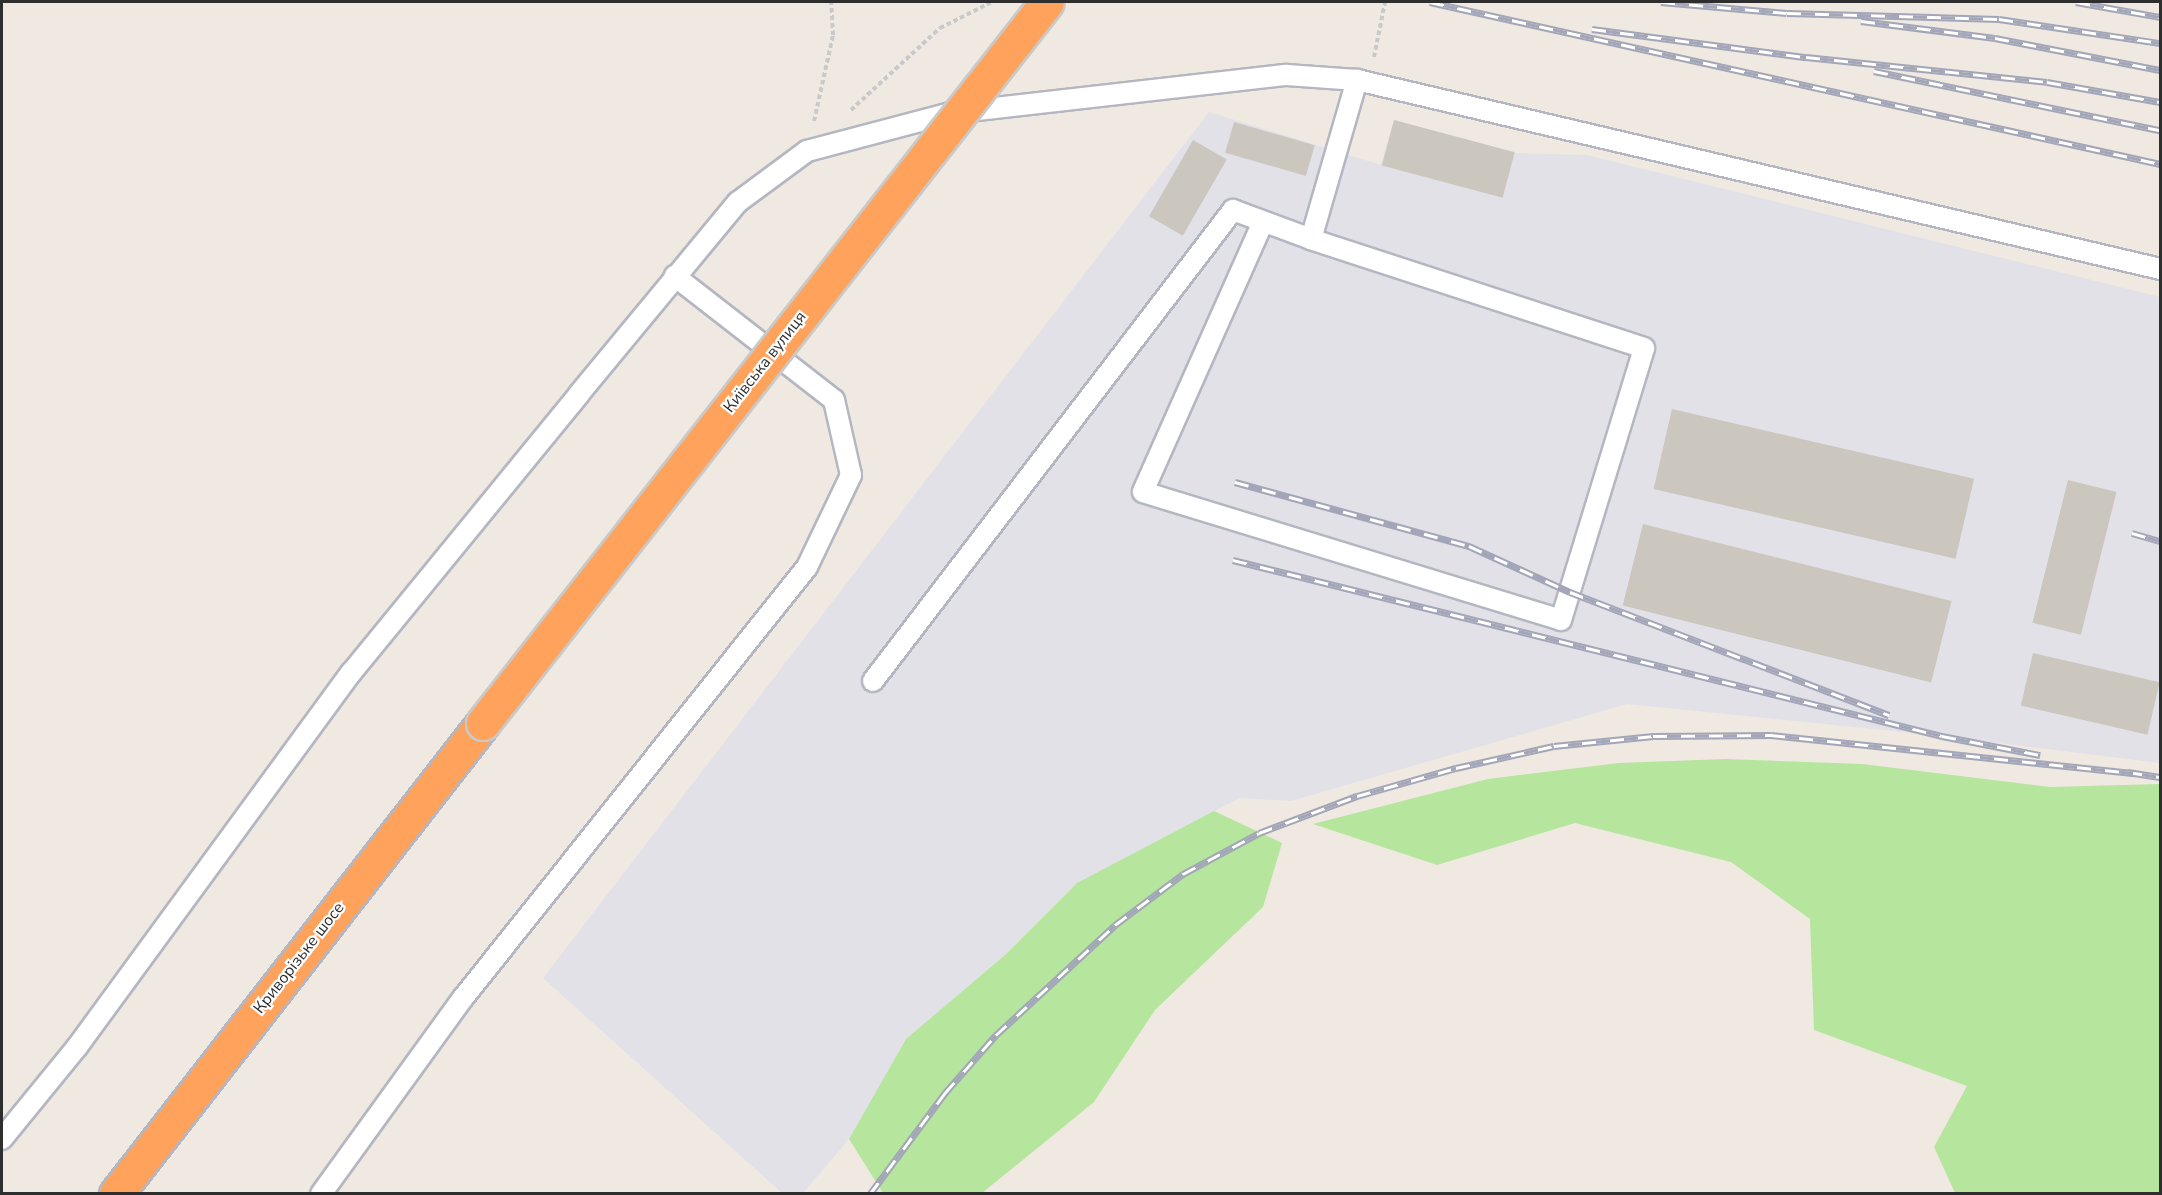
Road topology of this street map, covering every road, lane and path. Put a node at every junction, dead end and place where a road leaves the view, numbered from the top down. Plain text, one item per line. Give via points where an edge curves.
1 (831, 2) edge
2 (992, 2) edge
3 (1047, 2) edge
4 (1385, 2) edge
5 (1362, 81) junction
6 (848, 112) dead end
7 (807, 151) junction
8 (1263, 222) junction
9 (1311, 239) junction
10 (2160, 269) edge
11 (675, 276) junction
12 (873, 681) dead end
13 (483, 723) joint
14 (2, 1139) edge
15 (116, 1194) edge
16 (321, 1194) edge

1 - 7 path via 833,35
2 - 6 path via 940,28
3 - 13 highway, Київська вулиця, bridge
4 - 5 path
5 - 7 lane via 1287,75 962,112
5 - 9 lane
5 - 10 lane
7 - 11 lane via 738,202
8 - 9 lane
8 - 9 lane via 1143,492 1561,620 1644,348
8 - 12 lane via 1233,210
11 - 14 lane via 351,673 77,1047
11 - 16 lane via 834,400 851,476 807,567 463,998
13 - 15 highway, Криворізьке шосе

